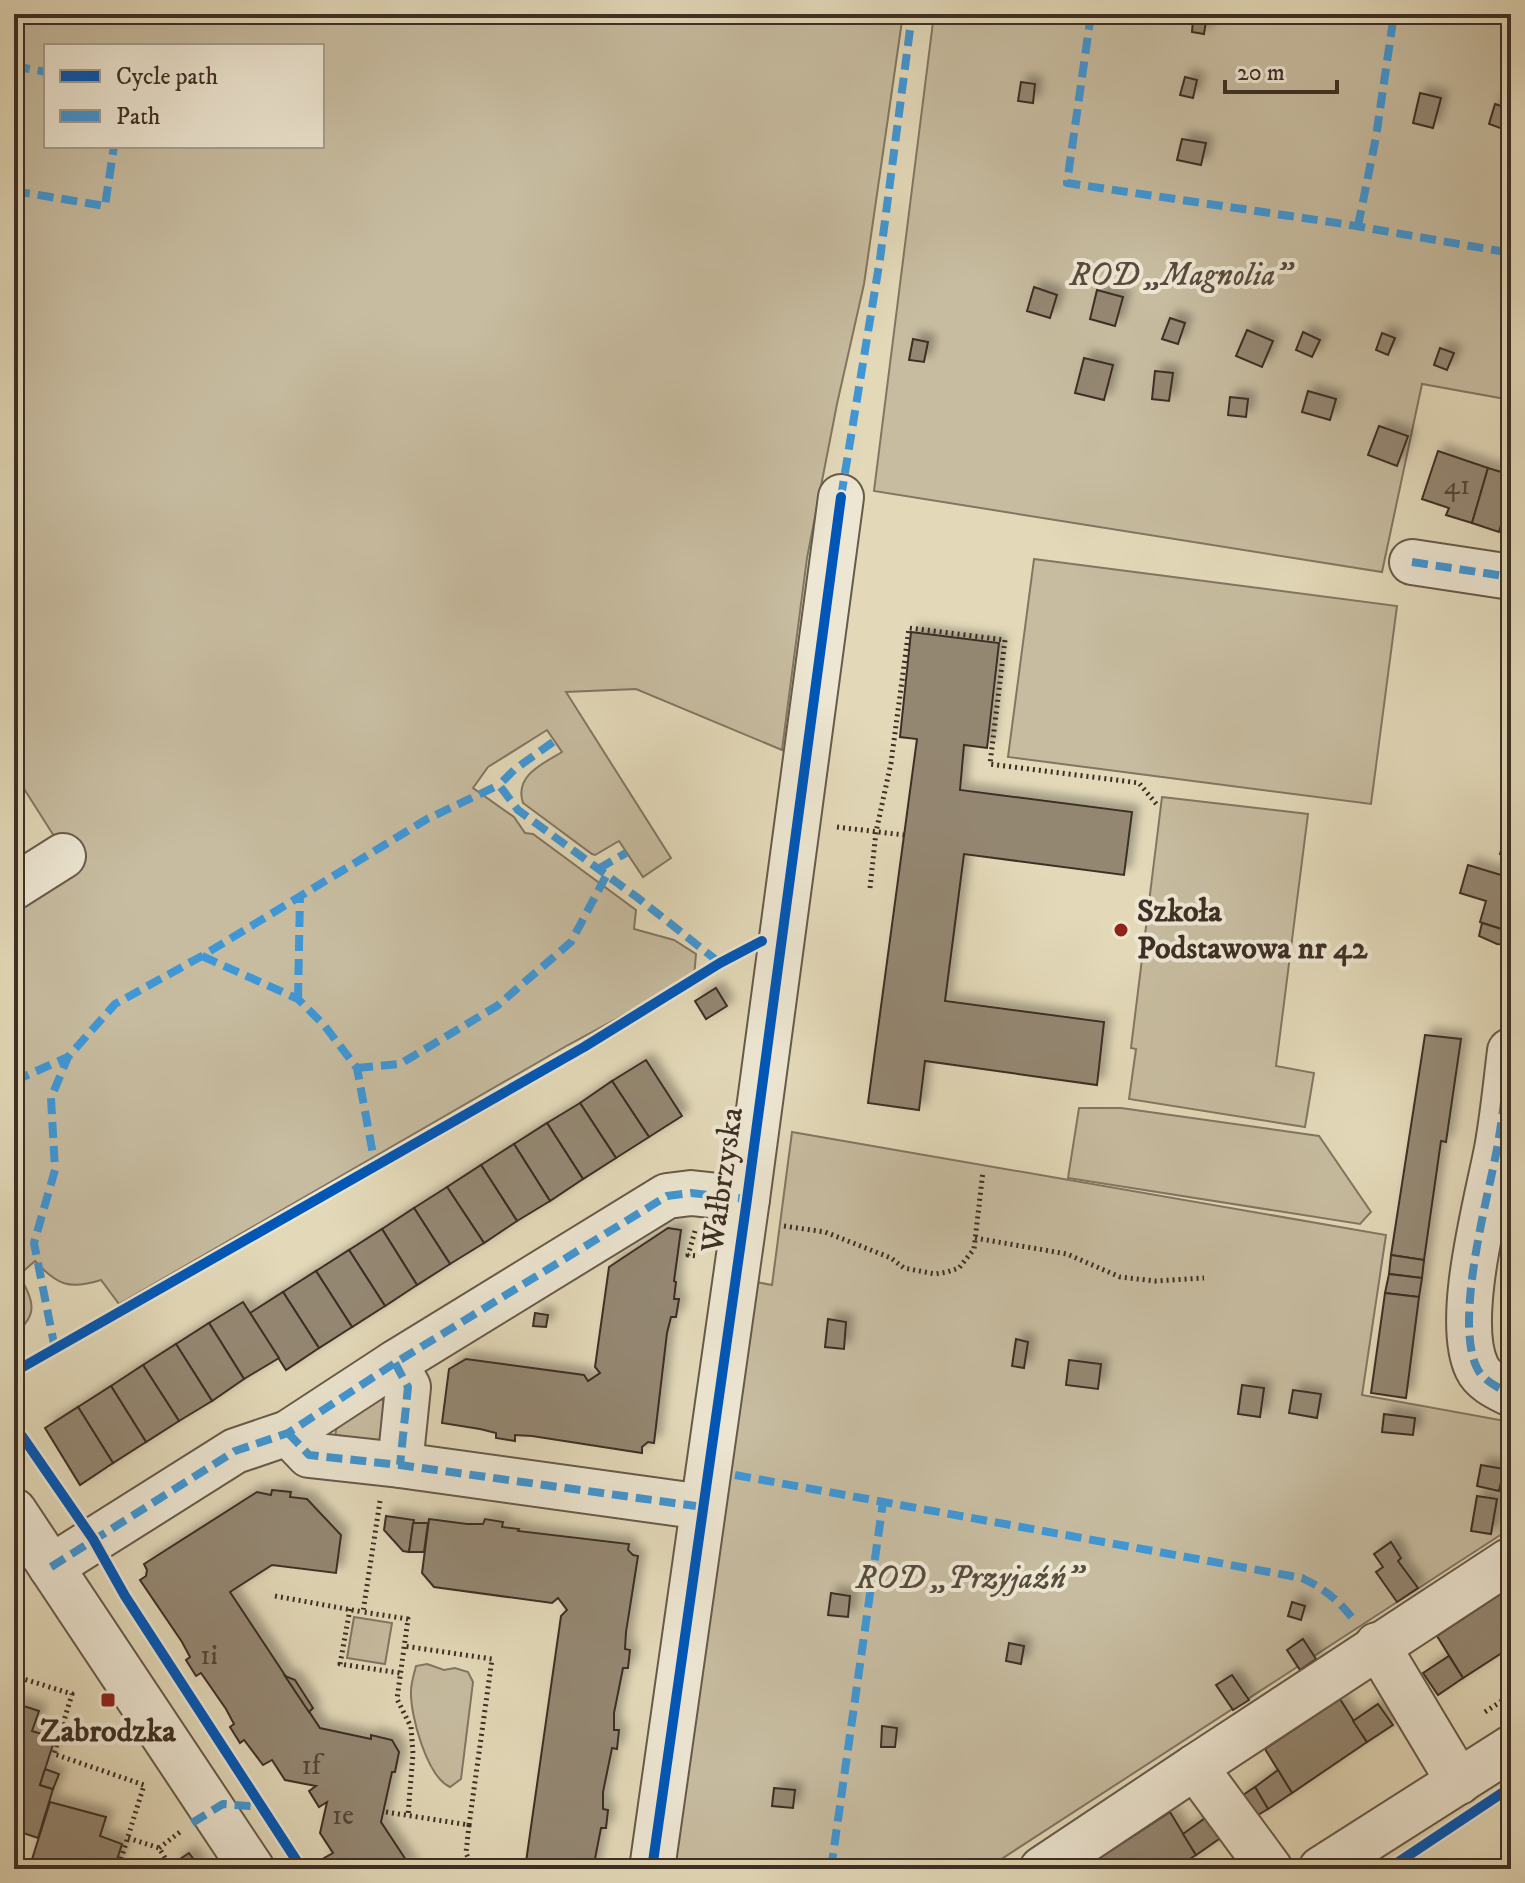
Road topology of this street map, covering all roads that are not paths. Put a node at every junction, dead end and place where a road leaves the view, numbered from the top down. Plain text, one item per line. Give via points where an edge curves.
1 (841, 497) dead end
2 (1412, 562) dead end
3 (1511, 577) edge
4 (63, 856) dead end
5 (14, 887) edge
6 (1510, 1051) edge
7 (747, 1199) junction
8 (395, 1363) junction
9 (1511, 1394) edge
10 (288, 1433) junction
11 (393, 1465) junction
12 (703, 1507) junction
13 (14, 1511) edge
14 (1509, 1561) dead end
15 (51, 1567) junction
16 (1377, 1645) junction
17 (1511, 1748) edge
18 (1195, 1767) junction
19 (1459, 1782) junction
20 (252, 1869) edge
21 (652, 1869) edge
22 (1042, 1869) edge
23 (1270, 1869) edge
24 (1321, 1869) edge

1 - 7 street, Wałbrzyska
2 - 3 street
4 - 5 street
6 - 9 street via 1471,1286 1469,1329 1477,1369
7 - 8 street via 667,1196
7 - 12 street, Wałbrzyska
8 - 10 street
8 - 11 street via 408,1387
10 - 11 street via 309,1455
10 - 15 street via 235,1451
11 - 12 street
12 - 21 street, Wałbrzyska
13 - 15 street
14 - 16 street
15 - 20 street
16 - 18 street
16 - 19 street
17 - 19 street
18 - 22 street
18 - 23 street
19 - 24 street

